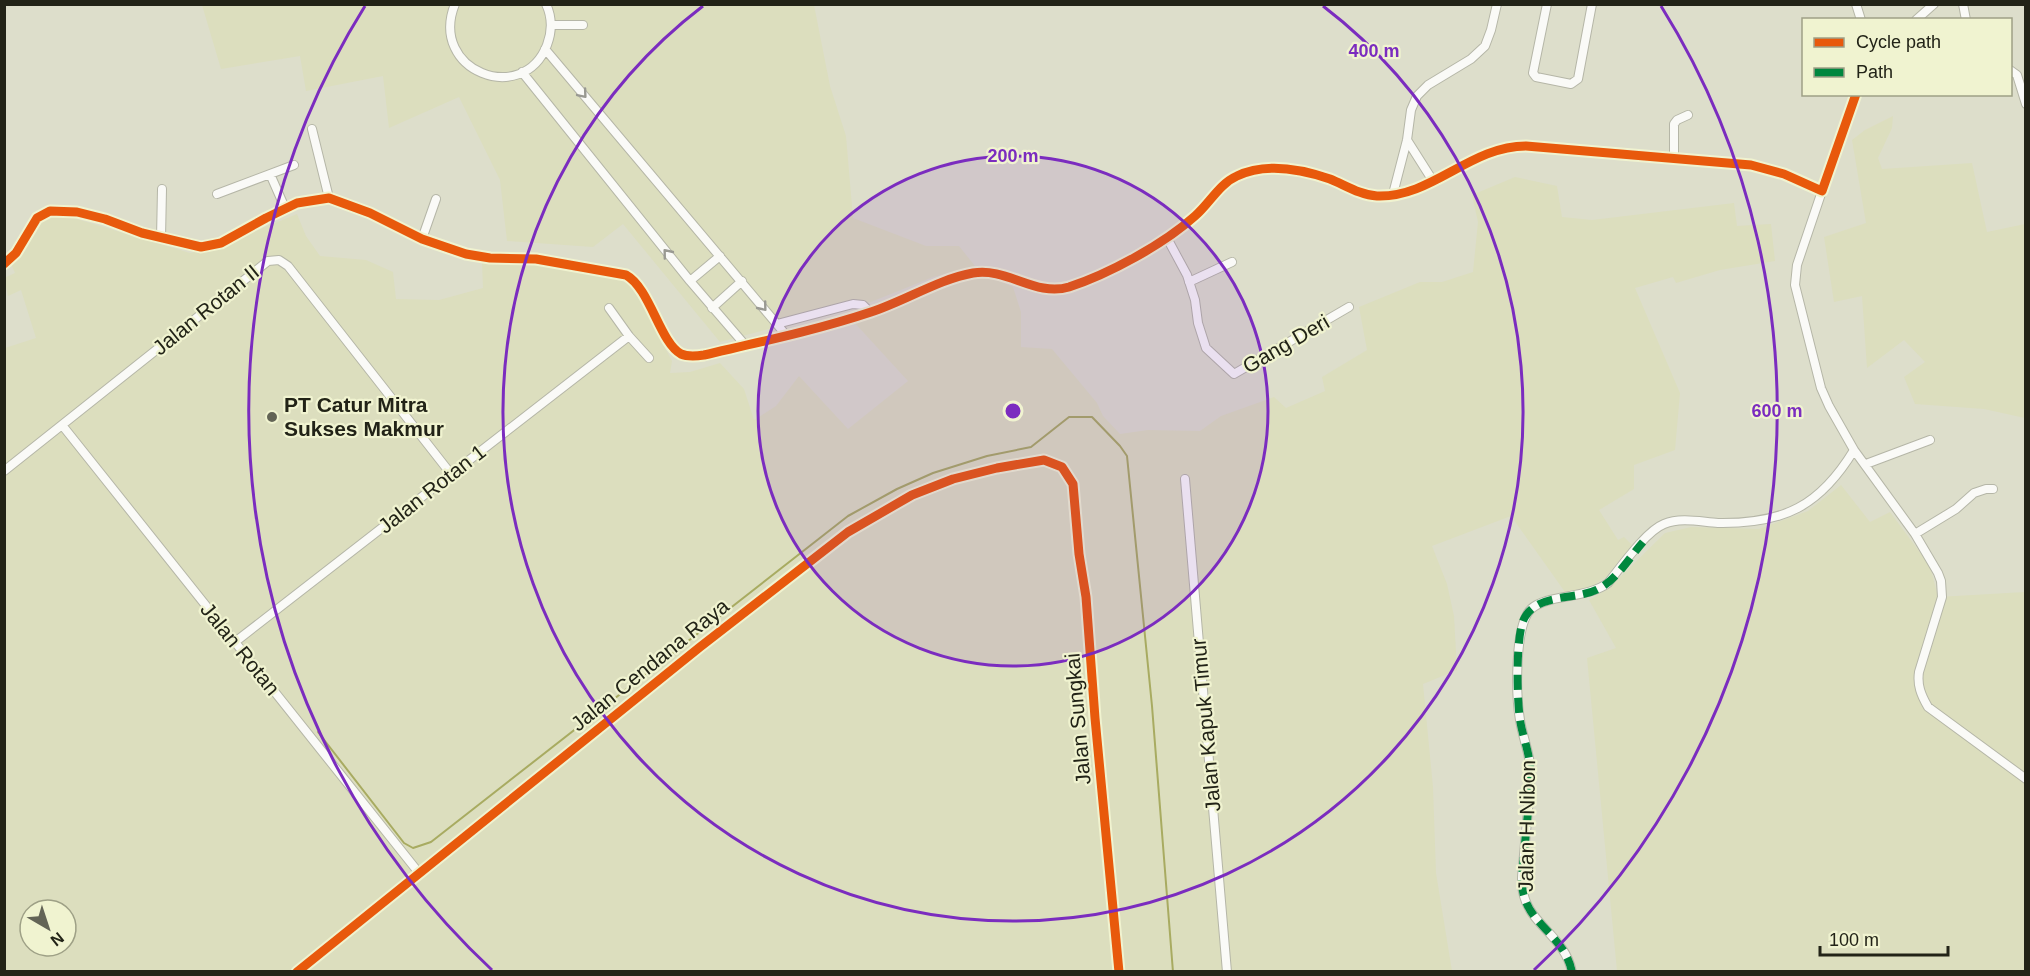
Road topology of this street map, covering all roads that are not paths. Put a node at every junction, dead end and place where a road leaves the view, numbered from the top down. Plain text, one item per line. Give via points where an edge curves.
1 (455, 4) edge
2 (546, 4) edge
3 (1497, 4) edge
4 (1547, 4) edge
5 (1592, 4) edge
6 (1934, 4) edge
7 (1918, 18) edge
8 (551, 25) junction
9 (583, 25) dead end
10 (545, 49) junction
11 (2012, 71) edge
12 (522, 72) junction
13 (1855, 96) edge
14 (2025, 104) edge
15 (1688, 115) dead end
16 (312, 129) dead end
17 (1407, 140) junction
18 (1674, 159) junction
19 (294, 165) dead end
20 (270, 174) junction
21 (1433, 181) junction
22 (162, 189) dead end
23 (1822, 191) junction
24 (217, 194) dead end
25 (1393, 194) junction
26 (329, 198) junction
27 (436, 199) dead end
28 (285, 208) junction
29 (161, 238) junction
30 (1167, 238) junction
31 (422, 239) junction
32 (720, 256) junction
33 (1232, 262) dead end
34 (4, 264) edge
35 (690, 281) junction
36 (742, 281) junction
37 (1189, 282) junction
38 (1349, 307) dead end
39 (609, 308) dead end
40 (712, 308) junction
41 (870, 312) junction
42 (777, 324) junction
43 (786, 335) junction
44 (629, 336) junction
45 (746, 345) junction
46 (649, 358) dead end
47 (62, 425) junction
48 (1930, 440) dead end
49 (1854, 450) junction
50 (1866, 464) junction
51 (1062, 467) joint
52 (4, 471) edge
53 (451, 474) junction
54 (1185, 479) dead end
55 (1994, 489) dead end
56 (1915, 534) junction
57 (235, 642) junction
58 (2025, 779) edge
59 (419, 873) junction
60 (297, 972) edge
61 (1119, 972) edge
62 (1227, 972) edge
63 (1572, 972) edge

1 - 12 street via 450,20 451,37 461,59 489,76 506,77
2 - 8 street
3 - 17 street via 1485,46 1417,96
4 - 5 street via 1533,73 1536,77 1572,84 1578,79
6 - 7 street
8 - 9 street
8 - 10 street
10 - 12 street via 536,63
10 -> 32 street
11 - 14 street via 2017,75
35 -> 12 street
13 - 23 street
15 - 18 street via 1674,124
16 - 26 street
17 - 21 street
17 - 25 street
18 - 21 street via 1520,146 1474,159
18 - 23 street via 1760,166
19 - 20 street
20 - 24 street
20 - 28 street
21 - 25 street
22 - 29 street
23 - 49 street via 1797,265 1795,285 1821,388
25 - 30 street via 1368,195 1310,173 1266,167 1229,180 1195,217
26 - 28 street
26 - 31 street
27 - 31 street
28 - 29 street via 211,246
29 - 34 street via 77,212 50,211 37,218 16,253
30 - 37 street, Gang Deri
30 - 41 street via 1123,264 1057,290 990,272 975,272
31 - 45 street via 477,257 536,259 626,275 637,284 673,347 682,354 704,355
32 - 35 street
32 - 36 street
33 - 37 street
35 - 40 street
36 - 40 street
36 -> 42 street
37 - 38 street, Gang Deri via 1206,348 1234,374
39 - 44 street
40 - 45 street
41 - 42 street via 863,305 853,304
41 - 43 street
42 - 43 street
43 - 45 street
44 - 46 street
44 - 53 street, Jalan Rotan 1
47 - 52 street, Jalan Rotan II
47 - 53 street, Jalan Rotan II via 268,261 279,260 288,266
47 - 57 street, Jalan Rotan
48 - 50 street
49 - 50 street
49 - 63 street, Jalan H Nibon via 1830,484 1788,513 1755,522 1665,523 1602,587 1536,605 1525,616 1517,688 1530,763 1522,892 1531,911 1556,938
50 - 56 street
51 - 59 street, Jalan Cendana Raya via 1044,460 953,479 912,495 856,527
51 - 61 street, Jalan Sungkai via 1073,484 1086,597
53 - 57 street, Jalan Rotan 1
54 - 62 street, Jalan Kapuk Timur
55 - 56 street via 1974,493
56 - 58 street via 1938,573 1942,592 1917,681 1923,698 1928,707
57 - 59 street, Jalan Rotan
59 - 60 street, Jalan Cendana Raya

